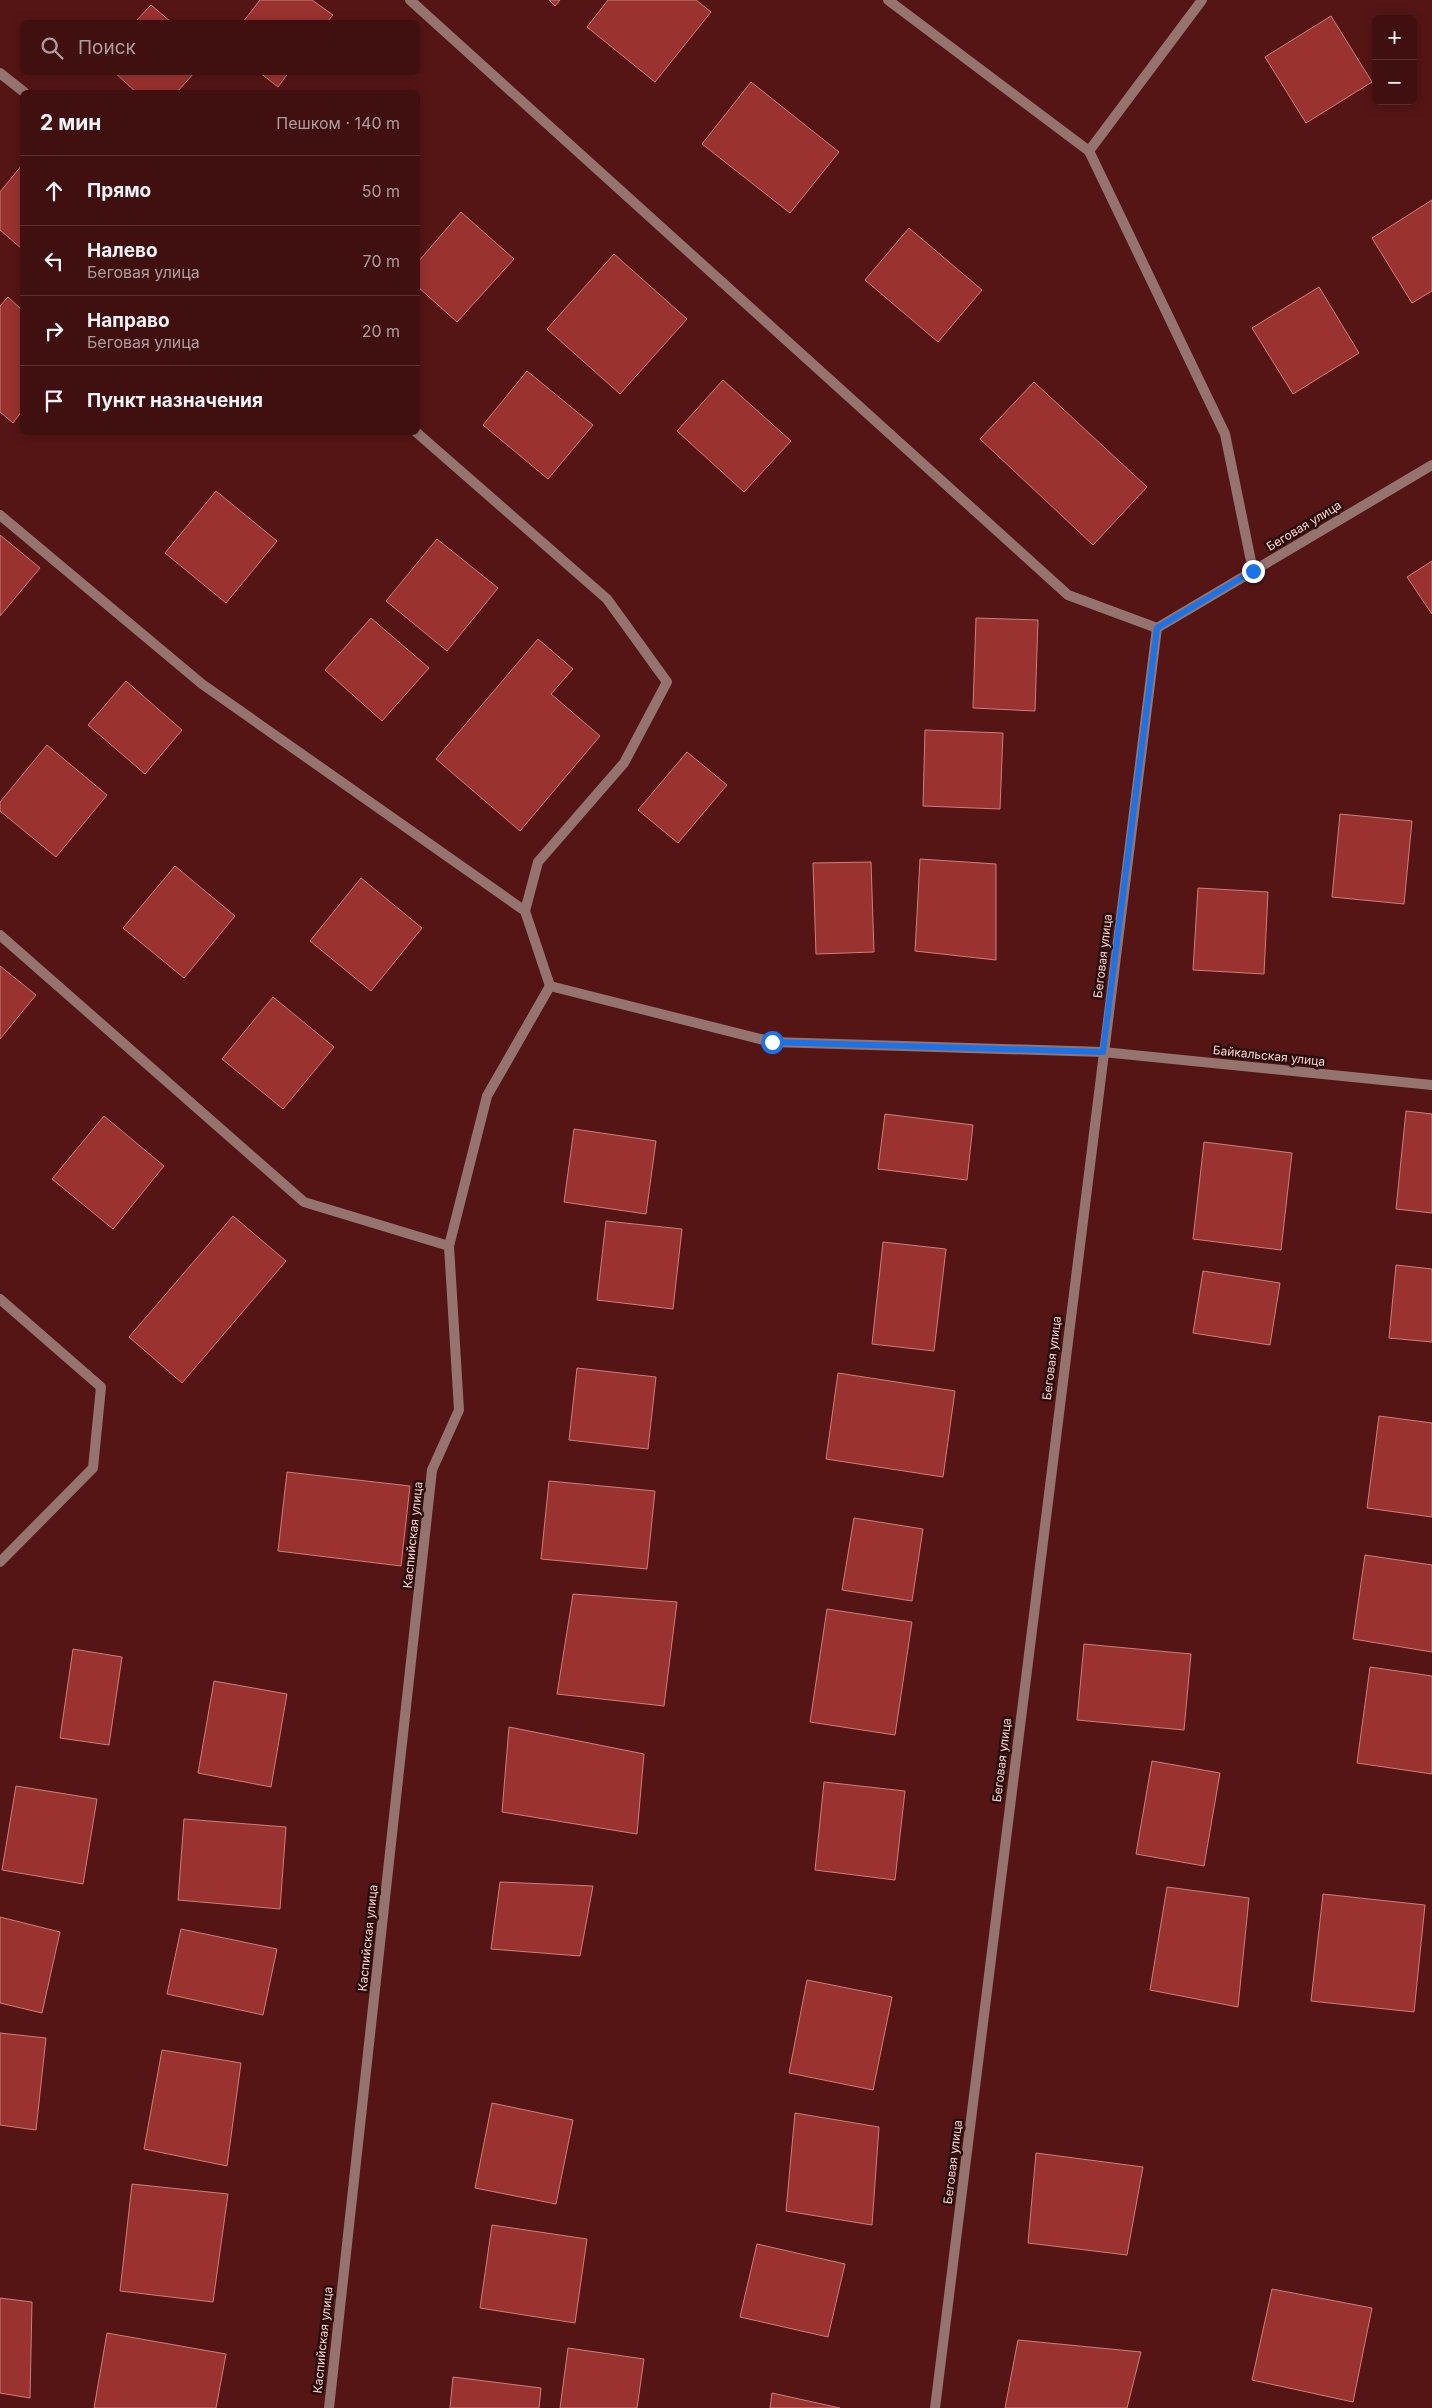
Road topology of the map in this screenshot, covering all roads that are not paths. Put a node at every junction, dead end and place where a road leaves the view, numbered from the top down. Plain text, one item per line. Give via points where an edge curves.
1 (410, 0) edge
2 (888, 0) edge
3 (1202, 0) edge
4 (0, 73) edge
5 (21, 90) edge
6 (1089, 151) junction
7 (419, 435) edge
8 (1432, 465) edge
9 (0, 515) edge
10 (1253, 571) junction
11 (1157, 628) junction
12 (525, 911) junction
13 (0, 935) edge
14 (550, 986) junction
15 (1103, 1052) junction
16 (1432, 1085) edge
17 (449, 1246) junction
18 (0, 1299) edge
19 (0, 1562) edge
20 (328, 2408) edge
21 (934, 2408) edge

1 - 11 street via 1068,595
2 - 6 street
3 - 6 street
4 - 5 street
6 - 10 street via 1225,434
7 - 12 street via 607,599 667,682 624,763 538,862
8 - 10 street, Беговая улица
9 - 12 street via 202,684
10 - 11 street, Беговая улица
11 - 15 street, Беговая улица
12 - 14 street
13 - 17 street via 304,1202
14 - 15 street, Байкальская улица via 772,1042
14 - 17 street, Каспийская улица via 488,1096
15 - 16 street, Байкальская улица
15 - 21 street, Беговая улица
17 - 20 street, Каспийская улица via 459,1410 432,1470
18 - 19 street via 101,1387 93,1468

